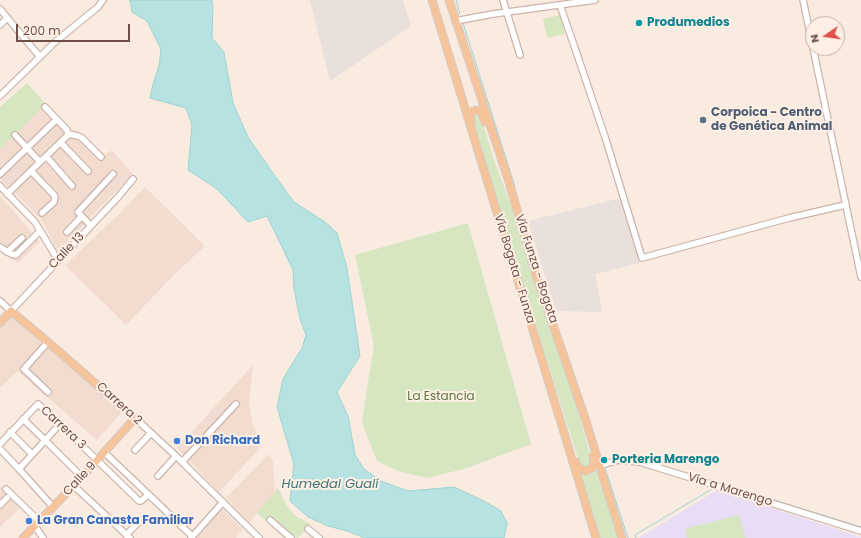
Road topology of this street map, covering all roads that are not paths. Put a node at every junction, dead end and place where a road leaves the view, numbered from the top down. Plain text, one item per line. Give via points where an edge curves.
1 (102, 0) edge
2 (432, 0) edge
3 (449, 0) edge
4 (503, 0) edge
5 (595, 0) edge
6 (803, 0) edge
7 (560, 5) junction
8 (0, 9) edge
9 (506, 12) junction
10 (806, 16) edge
11 (7, 18) junction
12 (455, 21) junction
13 (0, 25) edge
14 (520, 55) dead end
15 (815, 56) edge
16 (40, 57) junction
17 (0, 96) edge
18 (45, 107) dead end
19 (57, 119) junction
20 (68, 134) junction
21 (15, 135) dead end
22 (61, 143) junction
23 (27, 148) junction
24 (46, 156) junction
25 (101, 157) dead end
26 (40, 162) junction
27 (31, 171) junction
28 (88, 171) dead end
29 (0, 174) edge
30 (113, 174) dead end
31 (487, 179) junction
32 (133, 180) dead end
33 (509, 182) junction
34 (0, 186) edge
35 (72, 186) dead end
36 (7, 194) junction
37 (846, 205) junction
38 (42, 213) dead end
39 (82, 216) junction
40 (91, 226) junction
41 (40, 231) junction
42 (67, 232) dead end
43 (22, 238) dead end
44 (0, 247) edge
45 (7, 252) junction
46 (58, 260) junction
47 (861, 277) edge
48 (0, 301) edge
49 (11, 310) junction
50 (0, 322) edge
51 (48, 342) junction
52 (572, 380) junction
53 (551, 388) junction
54 (48, 392) dead end
55 (236, 404) dead end
56 (135, 418) junction
57 (23, 419) junction
58 (60, 424) junction
59 (10, 432) junction
60 (151, 433) junction
61 (46, 440) junction
62 (0, 444) edge
63 (0, 449) edge
64 (135, 450) dead end
65 (104, 452) junction
66 (32, 454) junction
67 (176, 456) junction
68 (97, 460) junction
69 (182, 462) junction
70 (599, 466) junction
71 (20, 469) junction
72 (158, 476) dead end
73 (82, 477) junction
74 (74, 486) junction
75 (6, 489) dead end
76 (148, 495) junction
77 (7, 498) dead end
78 (223, 502) junction
79 (0, 505) edge
80 (53, 507) junction
81 (270, 520) dead end
82 (140, 521) dead end
83 (37, 524) junction
84 (308, 529) dead end
85 (861, 531) edge
86 (128, 536) edge
87 (192, 537) edge
88 (23, 538) edge
89 (43, 538) edge
90 (260, 538) edge
91 (291, 538) edge
92 (319, 538) edge
93 (596, 538) edge
94 (622, 538) edge

1 - 16 street via 98,7
2 - 31 main road, Vía Bogota - Funza
3 - 12 main road, Vía Funza - Bogota
4 - 9 street
5 - 7 street
6 - 10 street
7 - 9 street
7 - 37 street via 606,140 642,258
8 - 11 street
9 - 12 street
9 - 14 street
11 - 13 street
11 - 16 street
12 - 33 main road, Vía Funza - Bogota
15 - 37 street
16 - 17 street
18 - 19 street
19 - 20 street
19 - 23 street
20 - 22 street
20 - 25 street via 82,138
21 - 23 street
22 - 24 street
22 - 28 street
23 - 26 street
23 - 29 street
24 - 26 street
24 - 35 street
26 - 27 street
27 - 36 street
27 - 38 street via 55,197 54,202
30 - 39 street via 78,212
31 - 33 main road via 470,117 470,113 477,110 482,114 498,164
31 - 53 main road, Vía Bogota - Funza
32 - 40 street, Calle 13
33 - 52 main road, Vía Funza - Bogota via 536,275
34 - 36 street
36 - 41 street via 35,222
37 - 47 street
39 - 40 street
39 - 42 street
40 - 46 street, Calle 13
41 - 45 street via 18,254
41 - 46 street
43 - 45 street
44 - 45 street
46 - 49 street, Calle 13
48 - 49 street
49 - 50 main road, Calle 13
49 - 51 main road, Carrera 2
51 - 54 street via 24,369
51 - 56 main road, Carrera 2
52 - 53 main road via 594,459 590,469 583,470 578,467
52 - 70 main road, Vía Funza - Bogota
53 - 93 main road, Vía Bogota - Funza
55 - 69 street
56 - 60 street, Carrera 2
56 - 65 main road, Calle 9
57 - 58 street, Carrera 3 via 38,404
57 - 59 street
57 - 61 street
58 - 61 street
58 - 68 street, Carrera 3
59 - 62 street
59 - 66 street
60 - 64 street
60 - 67 street, Carrera 2
61 - 66 street
61 - 73 street
63 - 71 street
65 - 68 main road, Calle 9
65 - 76 street
66 - 71 street
67 - 69 street, Carrera 2
67 - 72 street
68 - 73 main road, Calle 9
68 - 76 street, Carrera 3 via 140,502
69 - 78 street, Carrera 2
70 - 85 street, Vía a Marengo via 618,460 640,462
70 - 94 main road, Vía Funza - Bogota
71 - 80 street
73 - 74 main road, Calle 9
74 - 80 main road, Calle 9
74 - 86 street
75 - 83 street
76 - 87 street
77 - 79 street
78 - 87 street
78 - 90 street, Carrera 2
80 - 83 main road, Calle 9
81 - 91 street
82 - 86 street
83 - 88 main road, Calle 9
83 - 89 street
84 - 92 street

